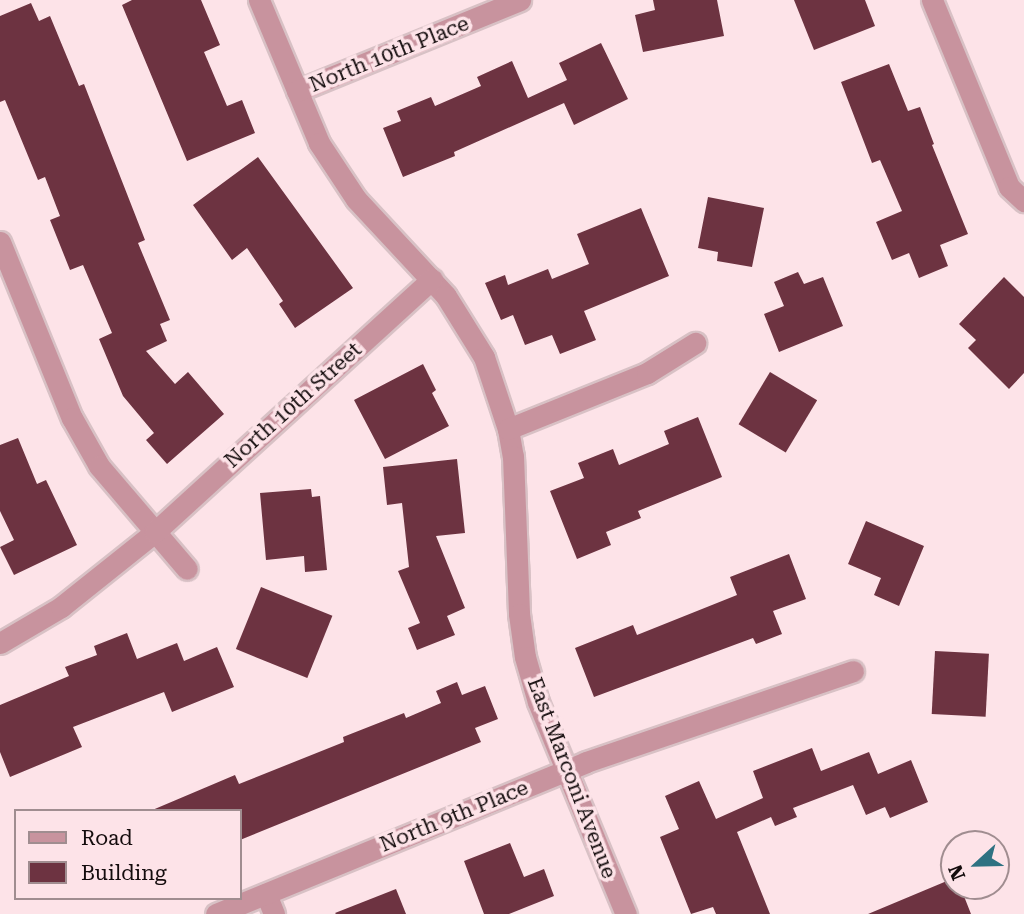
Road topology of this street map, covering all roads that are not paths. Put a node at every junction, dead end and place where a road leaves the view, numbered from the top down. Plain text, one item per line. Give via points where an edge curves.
1 (259, 0) edge
2 (520, 0) edge
3 (932, 0) edge
4 (297, 91) junction
5 (1024, 201) edge
6 (0, 242) edge
7 (432, 279) junction
8 (695, 343) dead end
9 (508, 429) junction
10 (155, 532) junction
11 (187, 569) dead end
12 (0, 643) edge
13 (853, 671) dead end
14 (566, 770) junction
15 (266, 894) junction
16 (216, 914) edge
17 (274, 914) edge
18 (626, 914) edge

1 - 4 street, East Marconi Avenue
2 - 4 street, North 10th Place
3 - 5 street via 1009,187
4 - 7 street, East Marconi Avenue via 319,143 356,199
6 - 10 street via 72,418 99,466
7 - 9 street, East Marconi Avenue via 484,357
7 - 10 street, North 10th Street
8 - 9 street via 647,373
9 - 14 street, East Marconi Avenue via 525,657
10 - 11 street
10 - 12 street, North 10th Street via 61,607
13 - 14 street, North 9th Place
14 - 15 street, North 9th Place
14 - 18 street, East Marconi Avenue
15 - 16 street, North 9th Place
15 - 17 street

